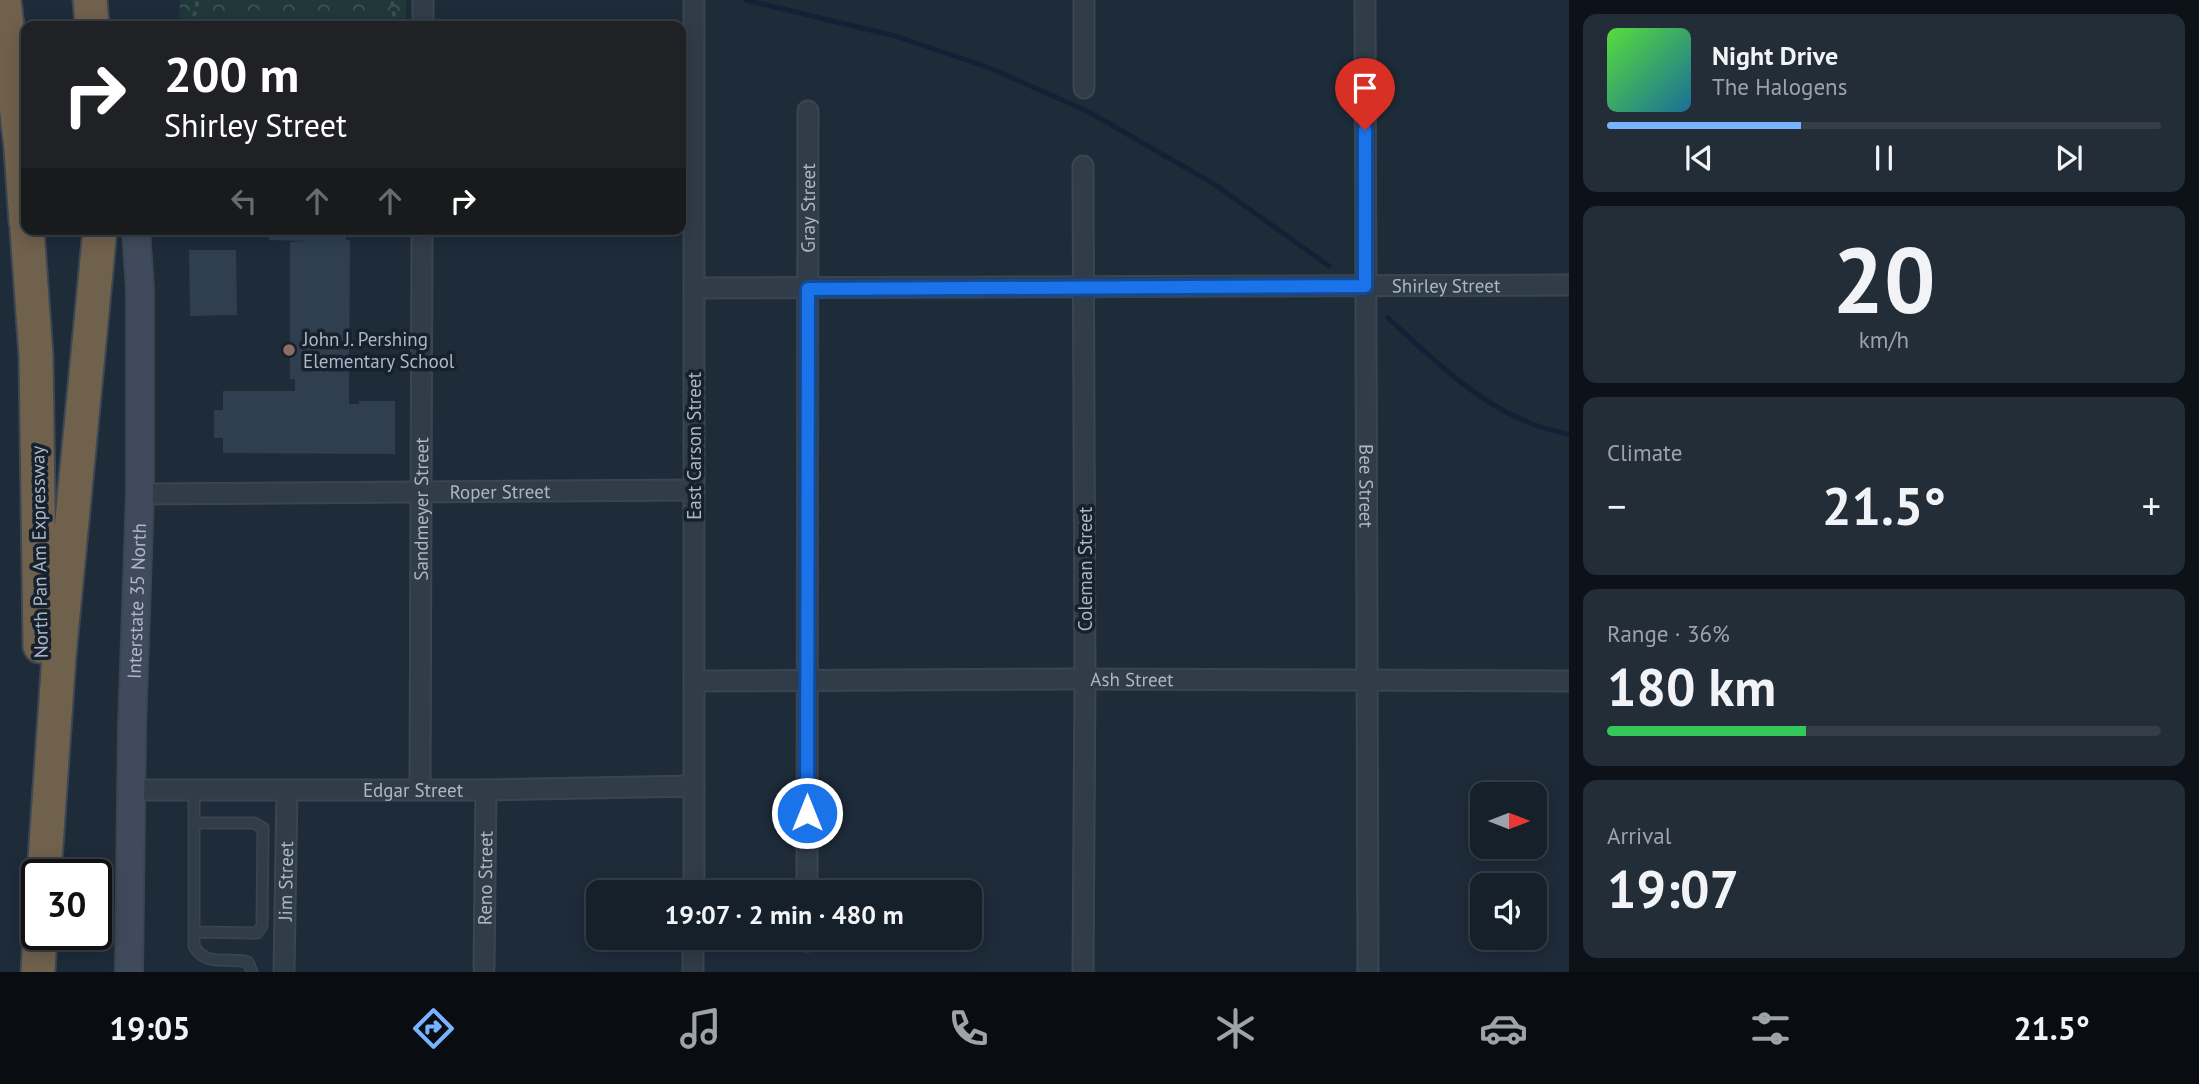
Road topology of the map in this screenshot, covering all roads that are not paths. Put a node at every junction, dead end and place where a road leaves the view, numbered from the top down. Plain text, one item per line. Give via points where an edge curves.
1 (90, 0) edge
2 (98, 0) edge
3 (424, 0) edge
4 (694, 0) edge
5 (1084, 0) edge
6 (1365, 0) edge
7 (5, 5) edge
8 (92, 21) edge
9 (104, 21) edge
10 (423, 21) edge
11 (1084, 88) dead end
12 (808, 111) dead end
13 (1083, 166) dead end
14 (21, 170) edge
15 (688, 216) edge
16 (27, 235) edge
17 (99, 235) edge
18 (135, 235) edge
19 (422, 235) edge
20 (1569, 285) edge
21 (1365, 286) junction
22 (1084, 287) junction
23 (694, 288) junction
24 (808, 289) junction
25 (694, 490) junction
26 (421, 493) junction
27 (140, 494) junction
28 (1085, 679) junction
29 (807, 680) junction
30 (694, 681) junction
31 (1368, 681) junction
32 (1569, 681) edge
33 (694, 786) junction
34 (420, 789) junction
35 (131, 790) junction
36 (287, 790) junction
37 (486, 790) junction
38 (194, 791) junction
39 (194, 823) junction
40 (38, 859) edge
41 (45, 859) edge
42 (694, 880) edge
43 (807, 880) edge
44 (130, 887) junction
45 (194, 932) junction
46 (38, 950) edge
47 (693, 950) edge
48 (484, 967) dead end
49 (37, 972) edge
50 (112, 972) edge
51 (130, 972) edge
52 (251, 972) edge
53 (284, 972) edge
54 (693, 972) edge
55 (1083, 972) edge
56 (1368, 972) edge

1 - 8 highway
2 - 9 main road
3 - 10 street
4 - 15 street, East Carson Street
5 - 11 street
6 - 21 street, Bee Street
7 - 14 highway
12 - 24 street, Gray Street
13 - 22 street, Coleman Street
15 - 23 street, East Carson Street
16 - 40 highway, North Pan Am Expressway via 36,356 41,609
17 - 41 highway via 63,608
18 - 27 main road, Interstate 35 North via 140,290
19 - 26 street, Sandmeyer Street
20 - 21 street, Shirley Street
21 - 22 street, Shirley Street
21 - 31 street, Bee Street
22 - 24 street, Shirley Street
22 - 28 street, Coleman Street
23 - 24 street, Shirley Street
23 - 25 street, East Carson Street
24 - 29 street, Gray Street
25 - 26 street, Roper Street
25 - 30 street, East Carson Street
26 - 27 street, Roper Street
26 - 34 street, Sandmeyer Street
27 - 35 main road, Interstate 35 North
28 - 29 street, Ash Street
28 - 31 street, Ash Street
28 - 55 street, Coleman Street
29 - 30 street, Ash Street
29 - 43 street, Gray Street
30 - 33 street, East Carson Street
31 - 32 street, Ash Street
31 - 56 street, Bee Street
33 - 37 street, Edgar Street
33 - 42 street, East Carson Street
34 - 36 street, Edgar Street
34 - 37 street, Edgar Street
35 - 38 street, Edgar Street
35 - 44 main road, Interstate 35 North
36 - 38 street, Edgar Street
36 - 53 street, Jim Street
37 - 48 street, Reno Street
38 - 39 lane
39 - 45 lane
39 - 45 lane via 254,823 263,828 263,840 262,926 257,933
44 - 50 main road
44 - 51 main road, Interstate 35 North
45 - 52 lane via 198,955 208,960 248,962
46 - 49 highway
47 - 54 street

